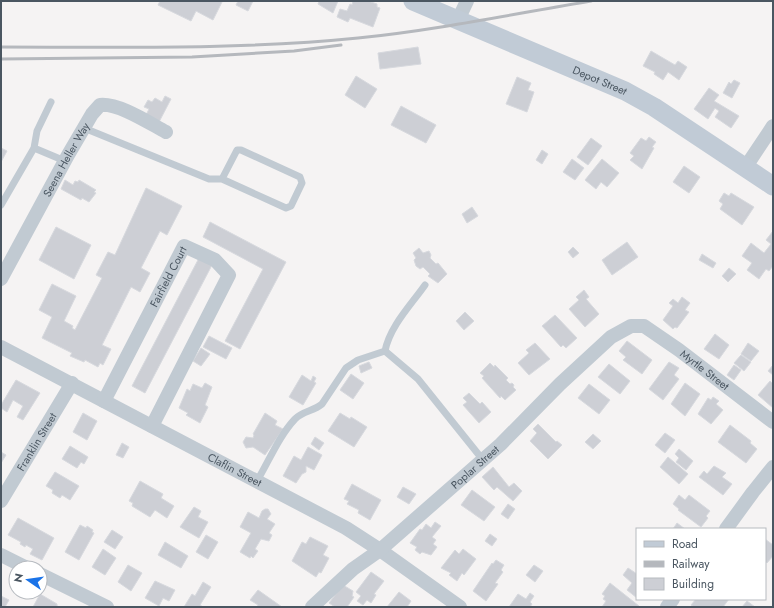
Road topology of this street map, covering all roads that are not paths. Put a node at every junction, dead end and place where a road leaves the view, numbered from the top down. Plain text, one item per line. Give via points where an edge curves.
1 (413, 1) edge
2 (469, 1) edge
3 (458, 20) junction
4 (51, 102) dead end
5 (773, 126) edge
6 (84, 128) junction
7 (166, 132) dead end
8 (34, 148) junction
9 (65, 161) junction
10 (745, 168) junction
11 (222, 179) junction
12 (773, 186) edge
13 (1, 205) edge
14 (1, 278) edge
15 (426, 285) dead end
16 (634, 326) joint
17 (1, 346) edge
18 (385, 351) junction
19 (72, 383) junction
20 (104, 401) junction
21 (773, 422) edge
22 (152, 426) junction
23 (483, 460) junction
24 (773, 467) edge
25 (257, 481) junction
26 (1, 500) edge
27 (727, 528) edge
28 (380, 550) junction
29 (48, 578) edge
30 (107, 607) edge
31 (312, 607) edge
32 (460, 607) edge

1 - 3 main road, Depot Street
2 - 3 street
3 - 10 main road, Depot Street via 625,91 654,107
4 - 8 lane via 37,131
5 - 10 street
6 - 7 street, Seena Heller Way via 100,105 108,104
6 - 9 street, Seena Heller Way
6 - 11 lane via 209,179
8 - 9 lane
8 - 13 lane
9 - 14 street, Seena Heller Way
10 - 12 main road, Depot Street
11 - 11 lane via 286,208 291,206 302,183 300,177 241,150 237,150
15 - 18 lane via 397,324
16 - 21 street, Myrtle Street via 644,326 656,334
16 - 23 street, Poplar Street via 611,337
17 - 19 street, Claflin Street
18 - 23 lane via 418,379
18 - 25 lane via 358,360 346,368 322,404 296,419 279,442
19 - 20 street, Claflin Street
19 - 26 street, Franklin Street
20 - 22 street, Claflin Street
20 - 22 street, Fairfield Court via 184,246 215,260 229,274
22 - 25 street, Claflin Street
23 - 28 street, Poplar Street
24 - 27 street
25 - 28 street, Claflin Street via 346,528
28 - 31 street, Poplar Street via 353,569
28 - 32 street, Claflin Street
29 - 30 street

